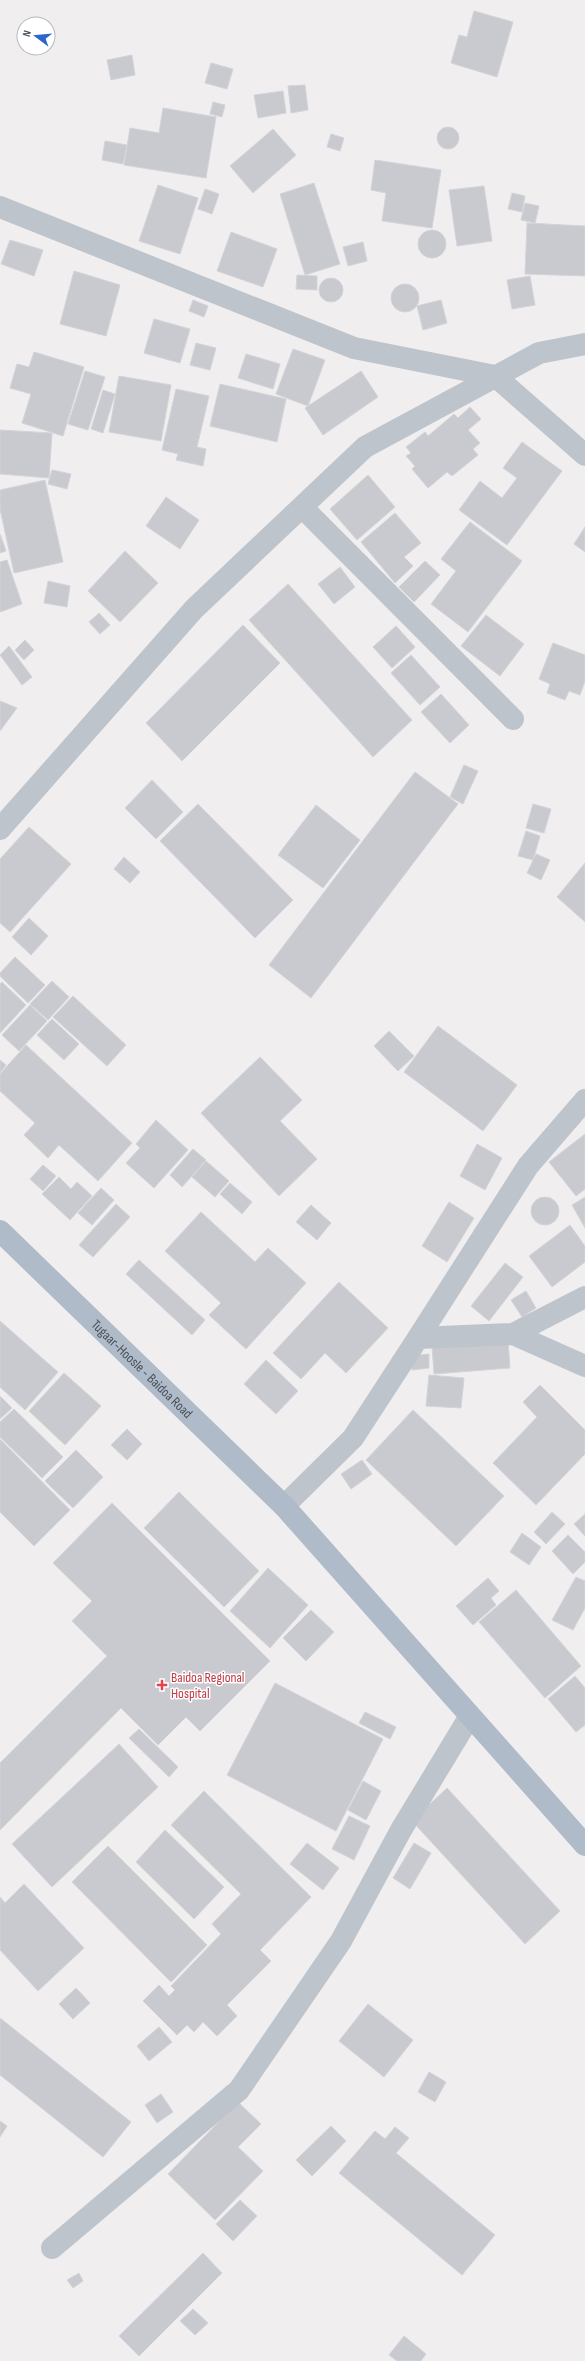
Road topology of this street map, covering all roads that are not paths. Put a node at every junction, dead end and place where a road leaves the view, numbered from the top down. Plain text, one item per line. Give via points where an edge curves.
1 (0, 207) edge
2 (585, 344) edge
3 (495, 376) junction
4 (585, 454) edge
5 (302, 507) junction
6 (513, 719) dead end
7 (0, 828) edge
8 (585, 1100) edge
9 (0, 1231) edge
10 (585, 1297) edge
11 (513, 1334) junction
12 (418, 1338) junction
13 (585, 1366) edge
14 (284, 1506) junction
15 (470, 1716) junction
16 (585, 1845) edge
17 (52, 2248) dead end

1 - 3 street via 354,348
2 - 3 street via 539,353
3 - 4 street
3 - 5 street via 366,447
5 - 6 street
5 - 7 street via 194,609
8 - 12 street via 528,1166
9 - 14 main road, Tugaar-Hoosle - Baidoa Road
10 - 11 street
11 - 12 street
11 - 13 street
12 - 14 street via 354,1438
14 - 15 main road, Tugaar-Hoosle - Baidoa Road
15 - 16 main road, Tugaar-Hoosle - Baidoa Road
15 - 17 street via 401,1830 341,1941 239,2090

